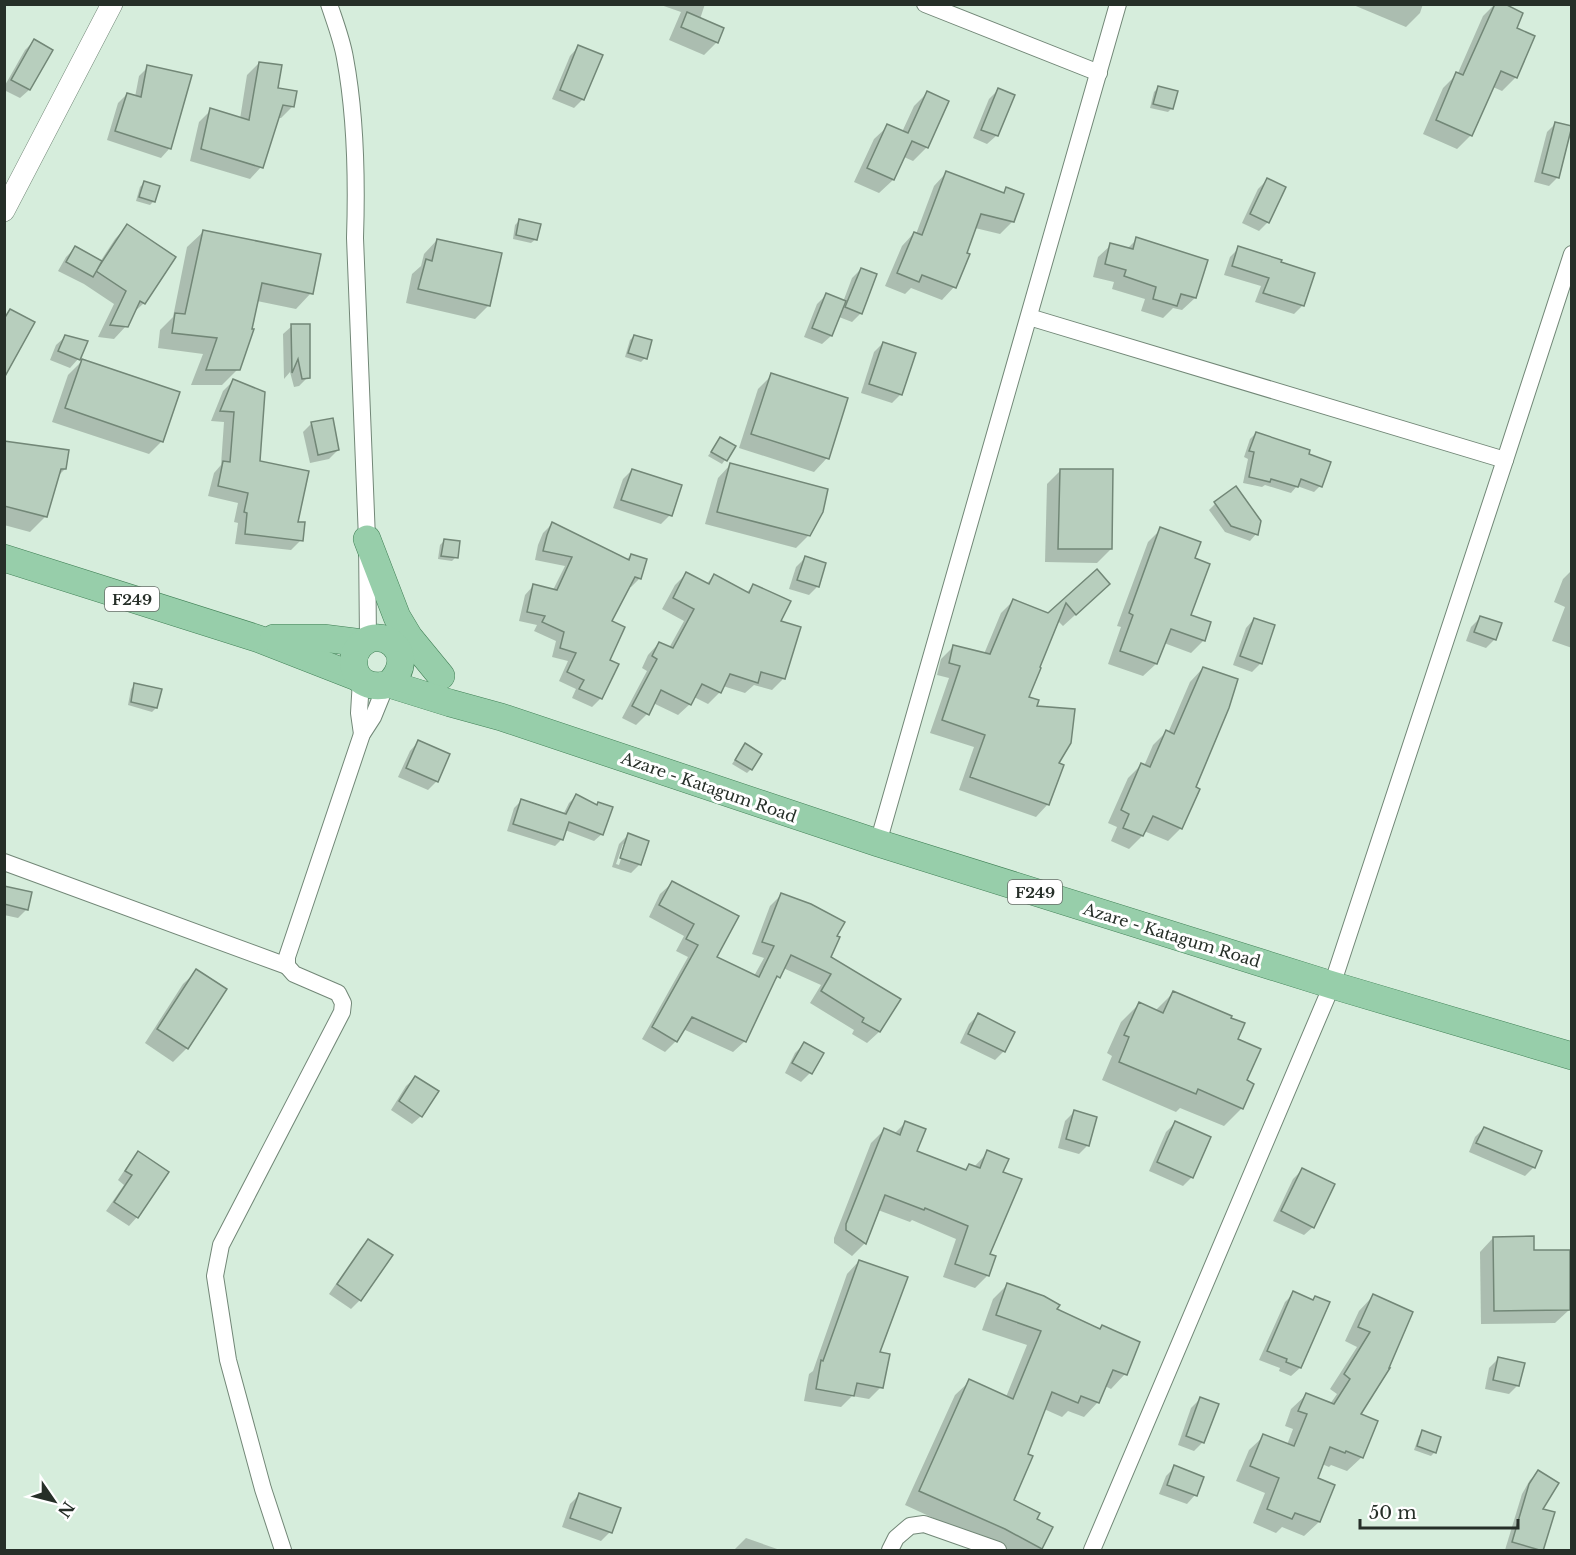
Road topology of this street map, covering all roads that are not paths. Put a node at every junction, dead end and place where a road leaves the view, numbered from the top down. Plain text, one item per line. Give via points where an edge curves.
1 (111, 4) edge
2 (329, 4) edge
3 (925, 4) edge
4 (1118, 4) edge
5 (1099, 73) junction
6 (4, 211) edge
7 (1572, 254) edge
8 (1029, 317) junction
9 (1505, 460) junction
10 (367, 539) junction
11 (4, 558) edge
12 (259, 639) junction
13 (365, 641) junction
14 (400, 654) junction
15 (441, 676) junction
16 (373, 682) junction
17 (501, 717) junction
18 (362, 734) junction
19 (878, 843) junction
20 (4, 862) edge
21 (287, 966) junction
22 (1332, 985) junction
23 (1572, 1056) edge
24 (283, 1551) edge
25 (890, 1551) edge
26 (998, 1551) edge
27 (1092, 1551) edge

1 - 6 street
2 - 10 street via 345,56 355,156
3 - 5 street
4 - 5 street
5 - 8 street
7 - 9 street
8 - 9 street
8 - 19 street
9 - 22 street
10 - 13 street
10 - 15 main road via 397,617
11 - 12 main road, Azare - Katagum Road / F249
12 - 13 main road, Azare - Katagum Road / F249
12 - 16 main road, Azare - Katagum Road / F249
13 - 14 main road, Azare - Katagum Road / F249 via 387,640
13 - 16 main road via 356,650 354,670
14 - 15 main road, Azare - Katagum Road / F249
14 - 16 main road via 397,676
15 - 17 main road, Azare - Katagum Road / F249
16 - 17 main road, Azare - Katagum Road / F249
16 - 18 street via 359,713
16 - 18 street via 373,717
17 - 19 main road, Azare - Katagum Road / F249
18 - 21 street
19 - 22 main road, Azare - Katagum Road / F249
20 - 21 street
21 - 24 street via 294,974 338,993 342,1012 221,1245 215,1276 228,1360
22 - 23 main road, Azare - Katagum Road / F249
22 - 27 street
25 - 26 street via 896,1538 910,1526 924,1524

